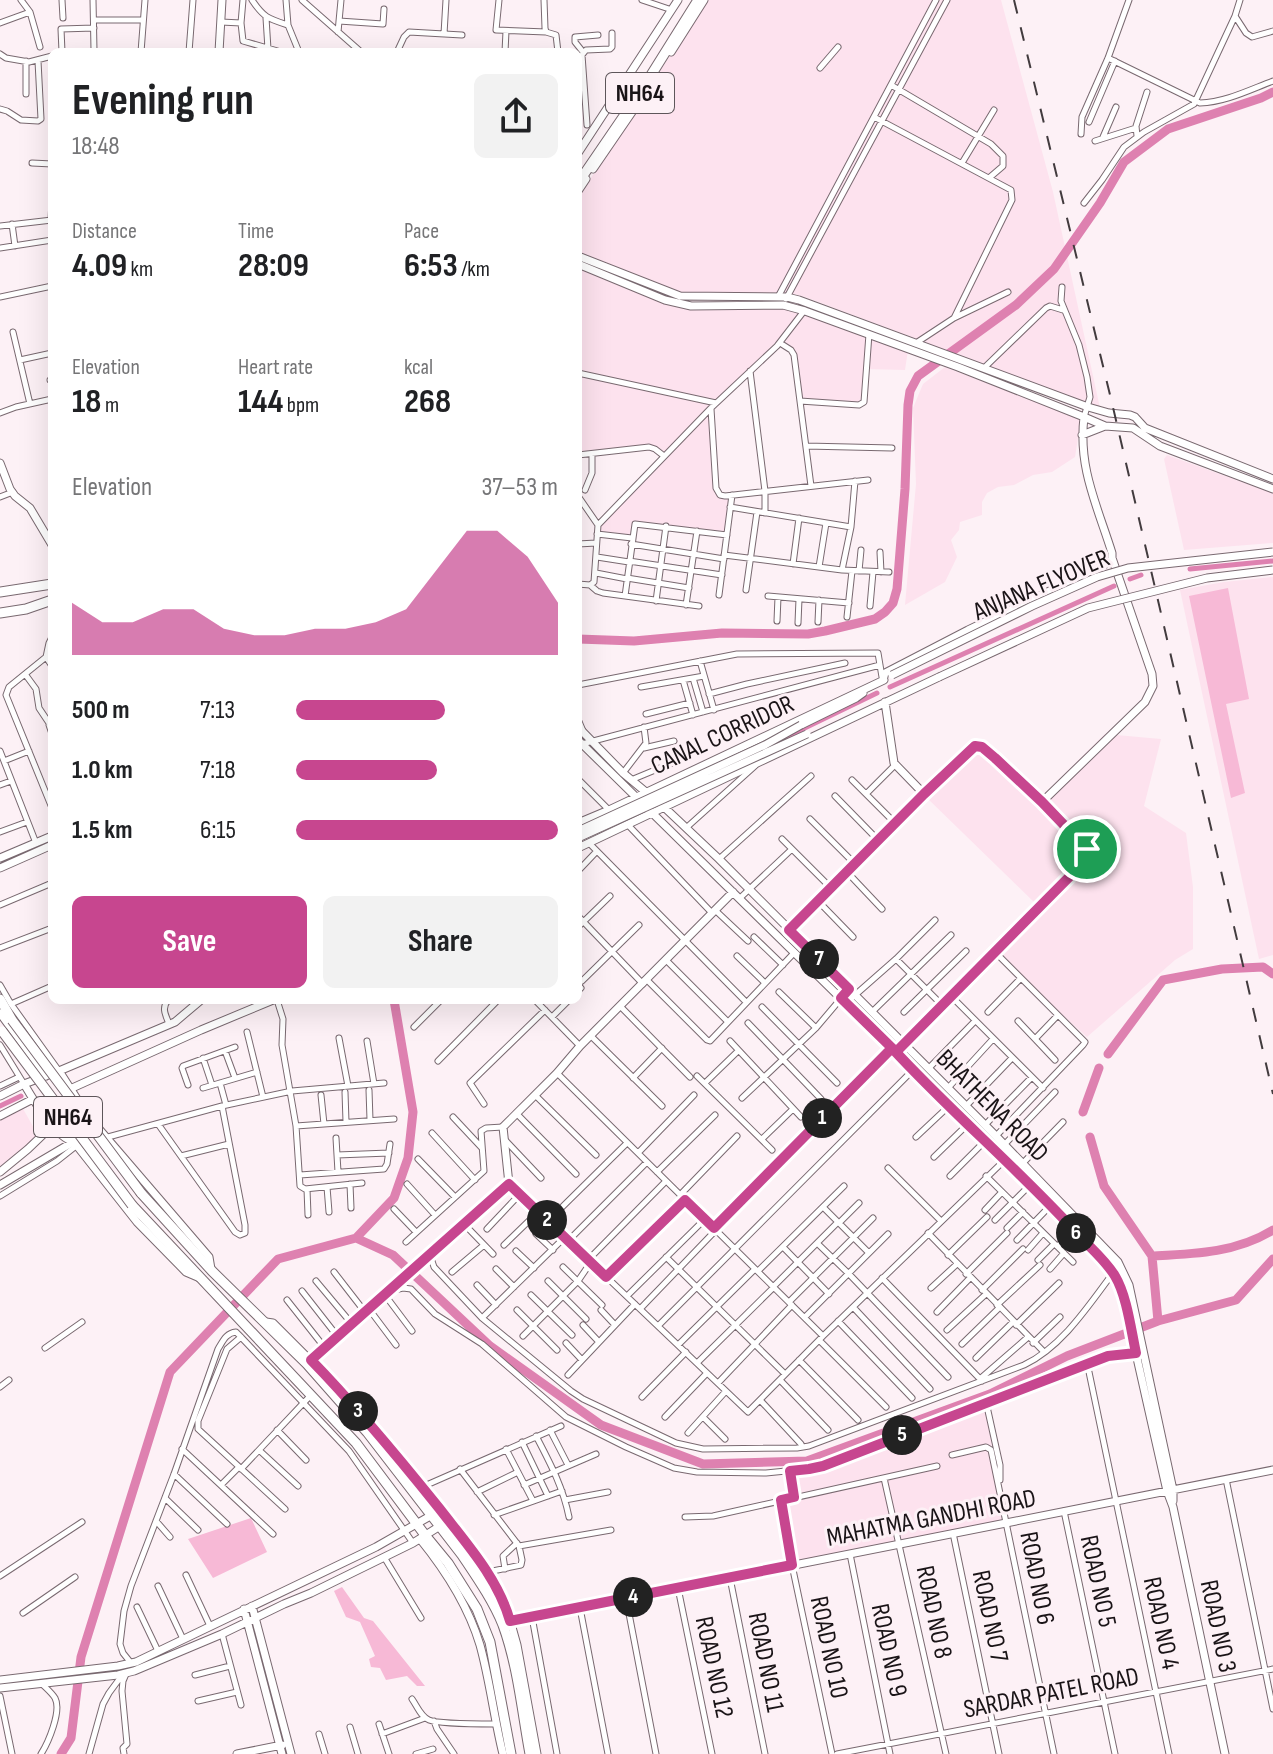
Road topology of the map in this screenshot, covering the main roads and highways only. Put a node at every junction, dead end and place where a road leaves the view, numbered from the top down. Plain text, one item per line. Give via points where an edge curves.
1 (691, 0) edge
2 (701, 0) edge
3 (582, 167) edge
4 (582, 177) edge
5 (48, 585) edge
6 (1, 592) edge
7 (48, 600) edge
8 (0, 611) edge
9 (0, 999) edge
10 (1, 1029) edge
11 (535, 1753) edge
12 (511, 1754) edge

1 - 3 highway, NH64
2 - 4 highway, NH64
5 - 6 highway
7 - 8 highway via 26,609
9 - 11 highway, NH64, bridge via 141,1193 309,1362 474,1573 506,1622
10 - 12 highway, NH64, bridge via 132,1205 308,1398 356,1443 417,1525 419,1539 448,1563 477,1609 490,1642
11 - 12 highway, NH64

